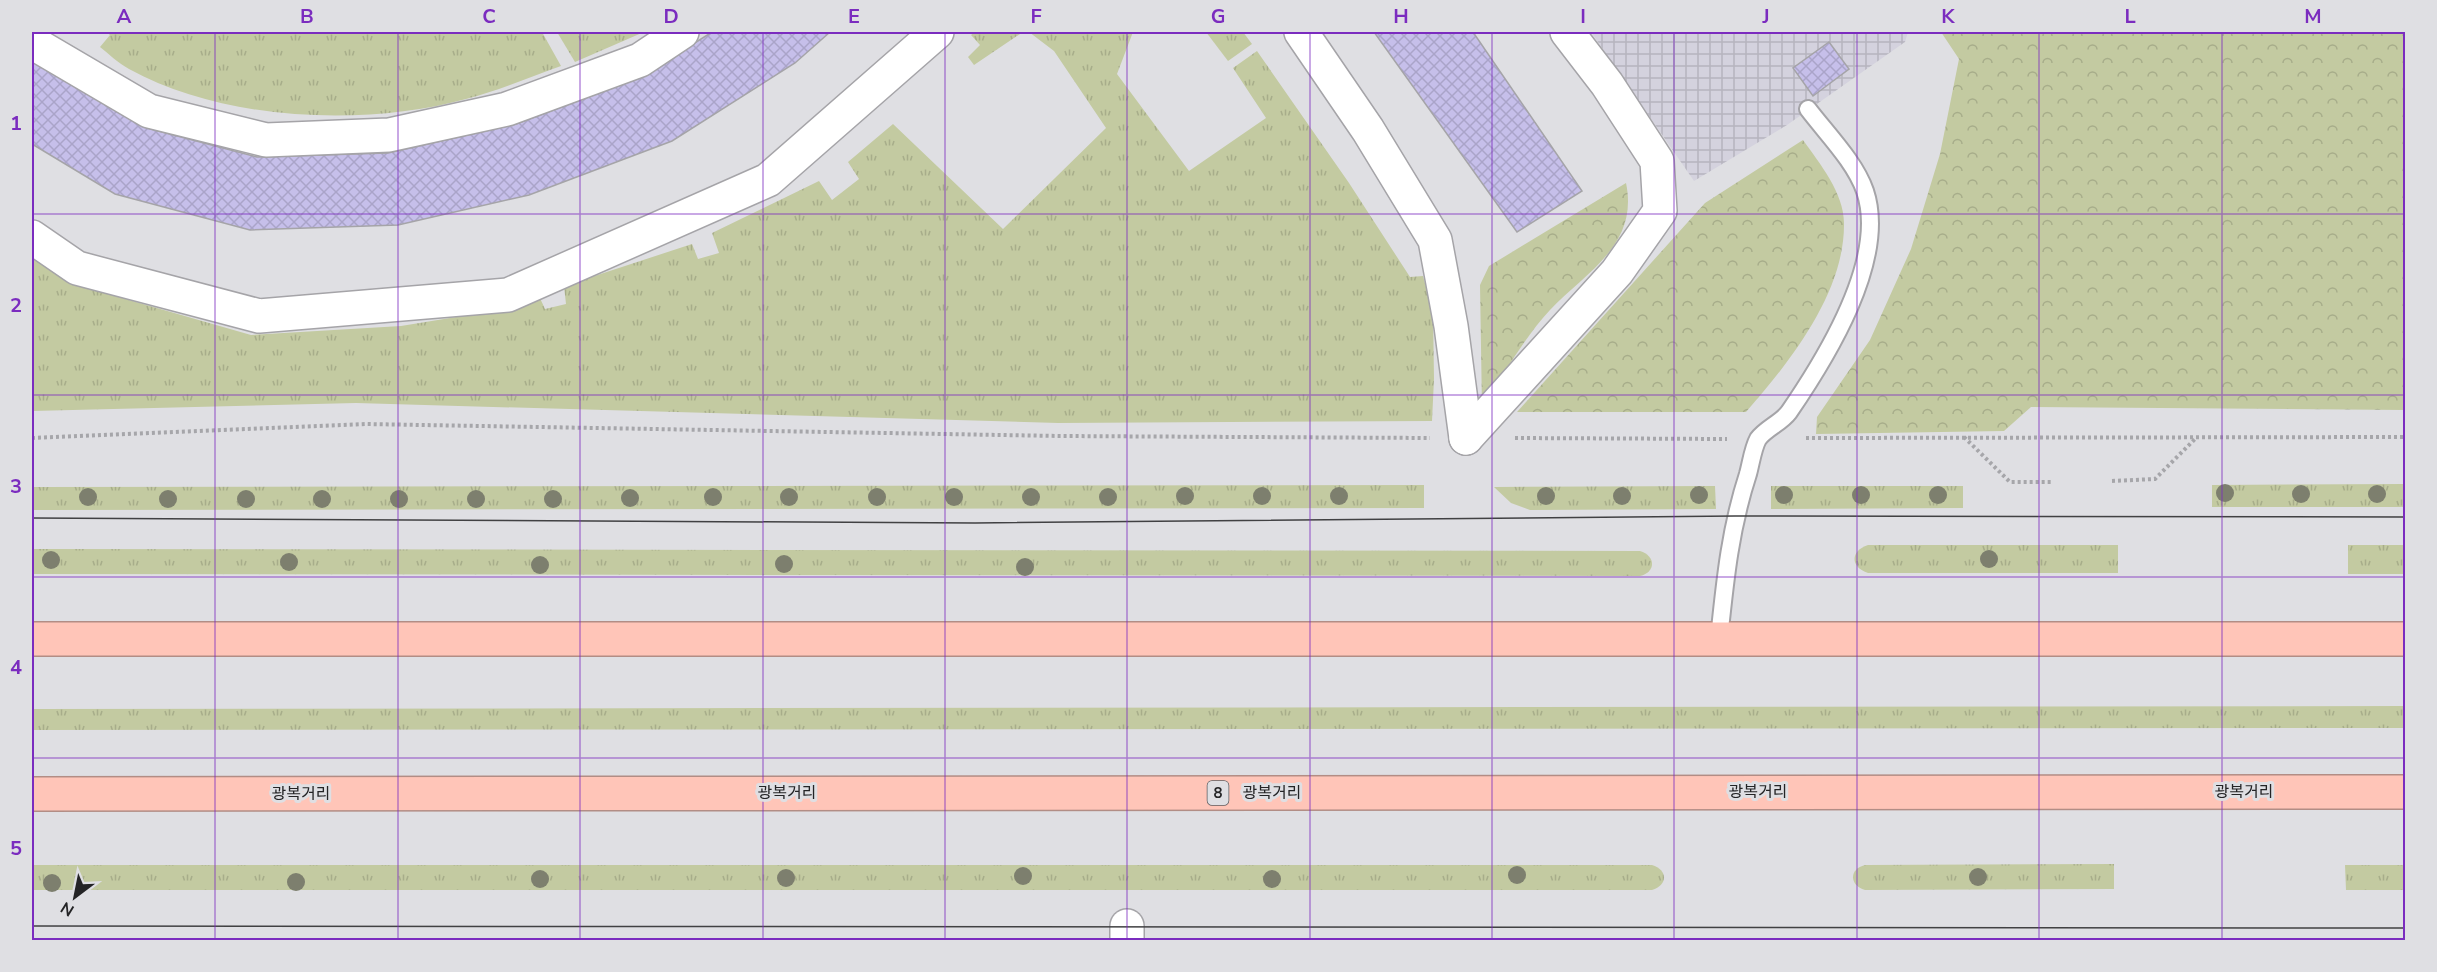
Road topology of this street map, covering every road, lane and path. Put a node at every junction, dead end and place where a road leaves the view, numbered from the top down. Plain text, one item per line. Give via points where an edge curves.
1 (682, 32) edge
2 (937, 32) edge
3 (1300, 32) edge
4 (1567, 32) edge
5 (32, 37) edge
6 (1808, 109) dead end
7 (32, 237) edge
8 (1964, 437) junction
9 (2197, 437) junction
10 (2406, 437) edge
11 (32, 438) edge
12 (1466, 438) junction
13 (1759, 439) junction
14 (2112, 481) dead end
15 (2052, 482) dead end
16 (32, 639) edge
17 (1719, 639) junction
18 (2406, 639) edge
19 (2406, 792) edge
20 (32, 794) edge

1 - 5 street via 640,60 507,109 389,135 266,140 149,111 40,47
2 - 7 street via 768,180 508,295 259,316 77,268
3 - 12 street via 1368,130 1435,240
4 - 12 street via 1607,84 1657,161 1660,211 1617,272
6 - 13 lane via 1865,191 1872,225 1857,291 1825,357 1787,415
8 - 9 path
8 - 13 path
8 - 15 path via 2010,482
9 - 10 path
9 - 14 path via 2155,479
11 - 12 path via 365,424 1059,436
12 - 13 path
13 - 17 lane via 1731,535
16 - 17 highway
17 - 18 highway
19 - 20 highway, 광복거리 / 8

